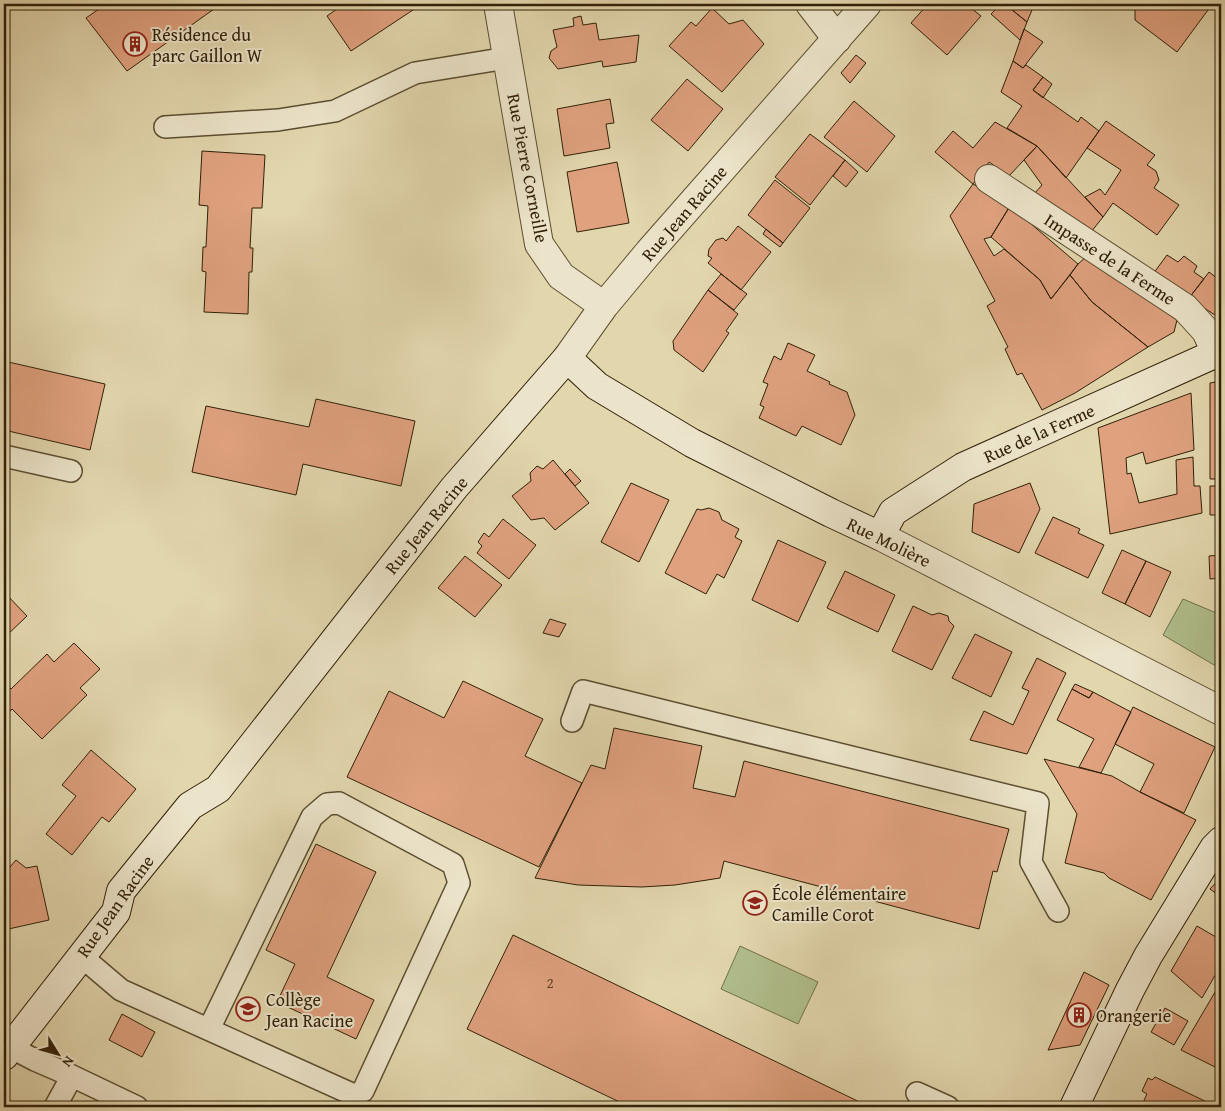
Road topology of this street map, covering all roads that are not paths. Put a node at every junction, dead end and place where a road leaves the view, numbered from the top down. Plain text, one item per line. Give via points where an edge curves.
1 (498, 4) edge
2 (810, 4) edge
3 (867, 4) edge
4 (836, 39) junction
5 (507, 58) junction
6 (165, 127) dead end
7 (989, 179) dead end
8 (604, 306) junction
9 (1219, 352) edge
10 (567, 358) junction
11 (4, 456) edge
12 (71, 471) dead end
13 (880, 536) junction
14 (1221, 711) edge
15 (572, 721) dead end
16 (1221, 841) edge
17 (1058, 912) dead end
18 (81, 956) junction
19 (209, 1029) junction
20 (7, 1052) edge
21 (72, 1076) junction
22 (917, 1093) dead end
23 (55, 1107) edge
24 (137, 1107) edge
25 (948, 1107) edge
26 (1074, 1107) edge

1 - 5 street, Rue Pierre Corneille
2 - 4 street
3 - 4 street, Rue Jean Racine
4 - 8 street, Rue Jean Racine
5 - 6 lane via 415,72 335,111 278,120
5 - 8 street, Rue Pierre Corneille via 539,244 561,276
7 - 9 street, Impasse de la Ferme via 1185,308 1206,331
8 - 10 street, Rue Jean Racine
9 - 13 street, Rue de la Ferme via 963,467 893,512
10 - 13 street, Rue Molière via 597,386 692,443
10 - 18 street, Rue Jean Racine via 454,488 218,789 190,806 121,891 116,912
11 - 12 lane
13 - 14 street, Rue Molière
15 - 17 lane via 583,691 1038,803 1031,862
16 - 26 street via 1148,956
18 - 19 lane via 120,990
18 - 20 street, Rue Jean Racine
19 - 19 lane via 354,1095 363,1091 460,883 453,864 339,803 328,804 312,817
20 - 21 lane
21 - 23 lane
21 - 24 lane
22 - 25 lane

